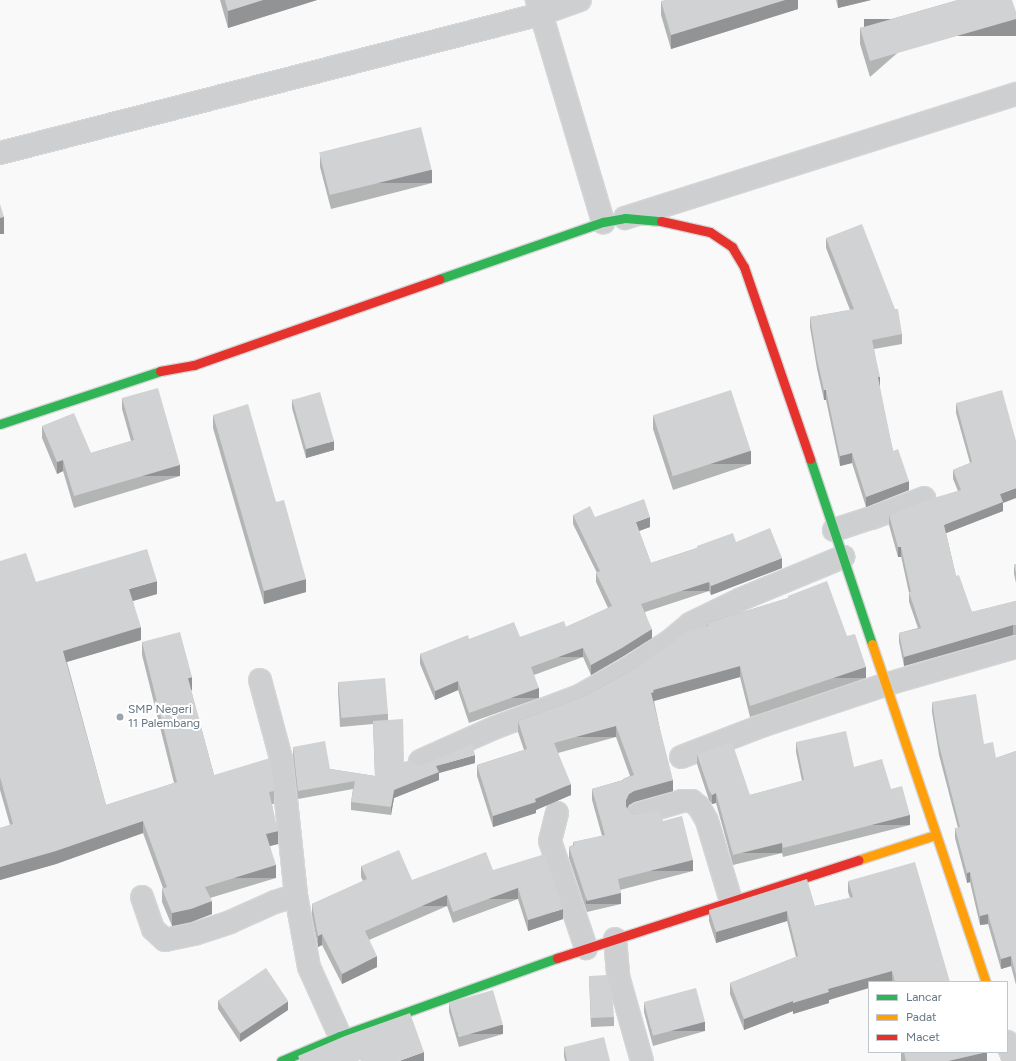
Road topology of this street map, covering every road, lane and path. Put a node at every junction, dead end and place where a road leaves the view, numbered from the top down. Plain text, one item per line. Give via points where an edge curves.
1 (580, 0) edge
2 (539, 7) edge
3 (1016, 94) edge
4 (0, 153) edge
5 (625, 218) junction
6 (604, 222) junction
7 (0, 424) edge
8 (924, 498) dead end
9 (834, 530) junction
10 (843, 558) junction
11 (1016, 647) edge
12 (260, 680) dead end
13 (884, 685) junction
14 (680, 756) dead end
15 (420, 761) dead end
16 (557, 813) dead end
17 (638, 814) edge
18 (935, 835) junction
19 (296, 895) junction
20 (142, 897) dead end
21 (731, 901) junction
22 (615, 939) junction
23 (586, 948) junction
24 (986, 981) edge
25 (340, 1036) junction
26 (281, 1061) edge
27 (642, 1061) edge

1 - 2 street
2 - 4 street
2 - 6 street
3 - 5 street
5 - 6 street
5 - 9 street via 659,221 710,232 732,247 744,267
6 - 7 street via 194,365 159,371
8 - 9 street
9 - 10 street
10 - 13 street
10 - 15 street via 739,600 690,624 670,641 629,668 579,696 494,728
11 - 13 street
12 - 19 street via 282,762
13 - 14 street
13 - 18 street
16 - 23 street via 550,841
17 - 21 street via 682,801 692,801 699,807 707,821
18 - 21 street
18 - 24 street
19 - 20 street via 230,922 165,940 153,929
19 - 25 street via 309,967
21 - 22 street
22 - 23 street
22 - 27 street via 618,976
23 - 25 street
25 - 26 street

